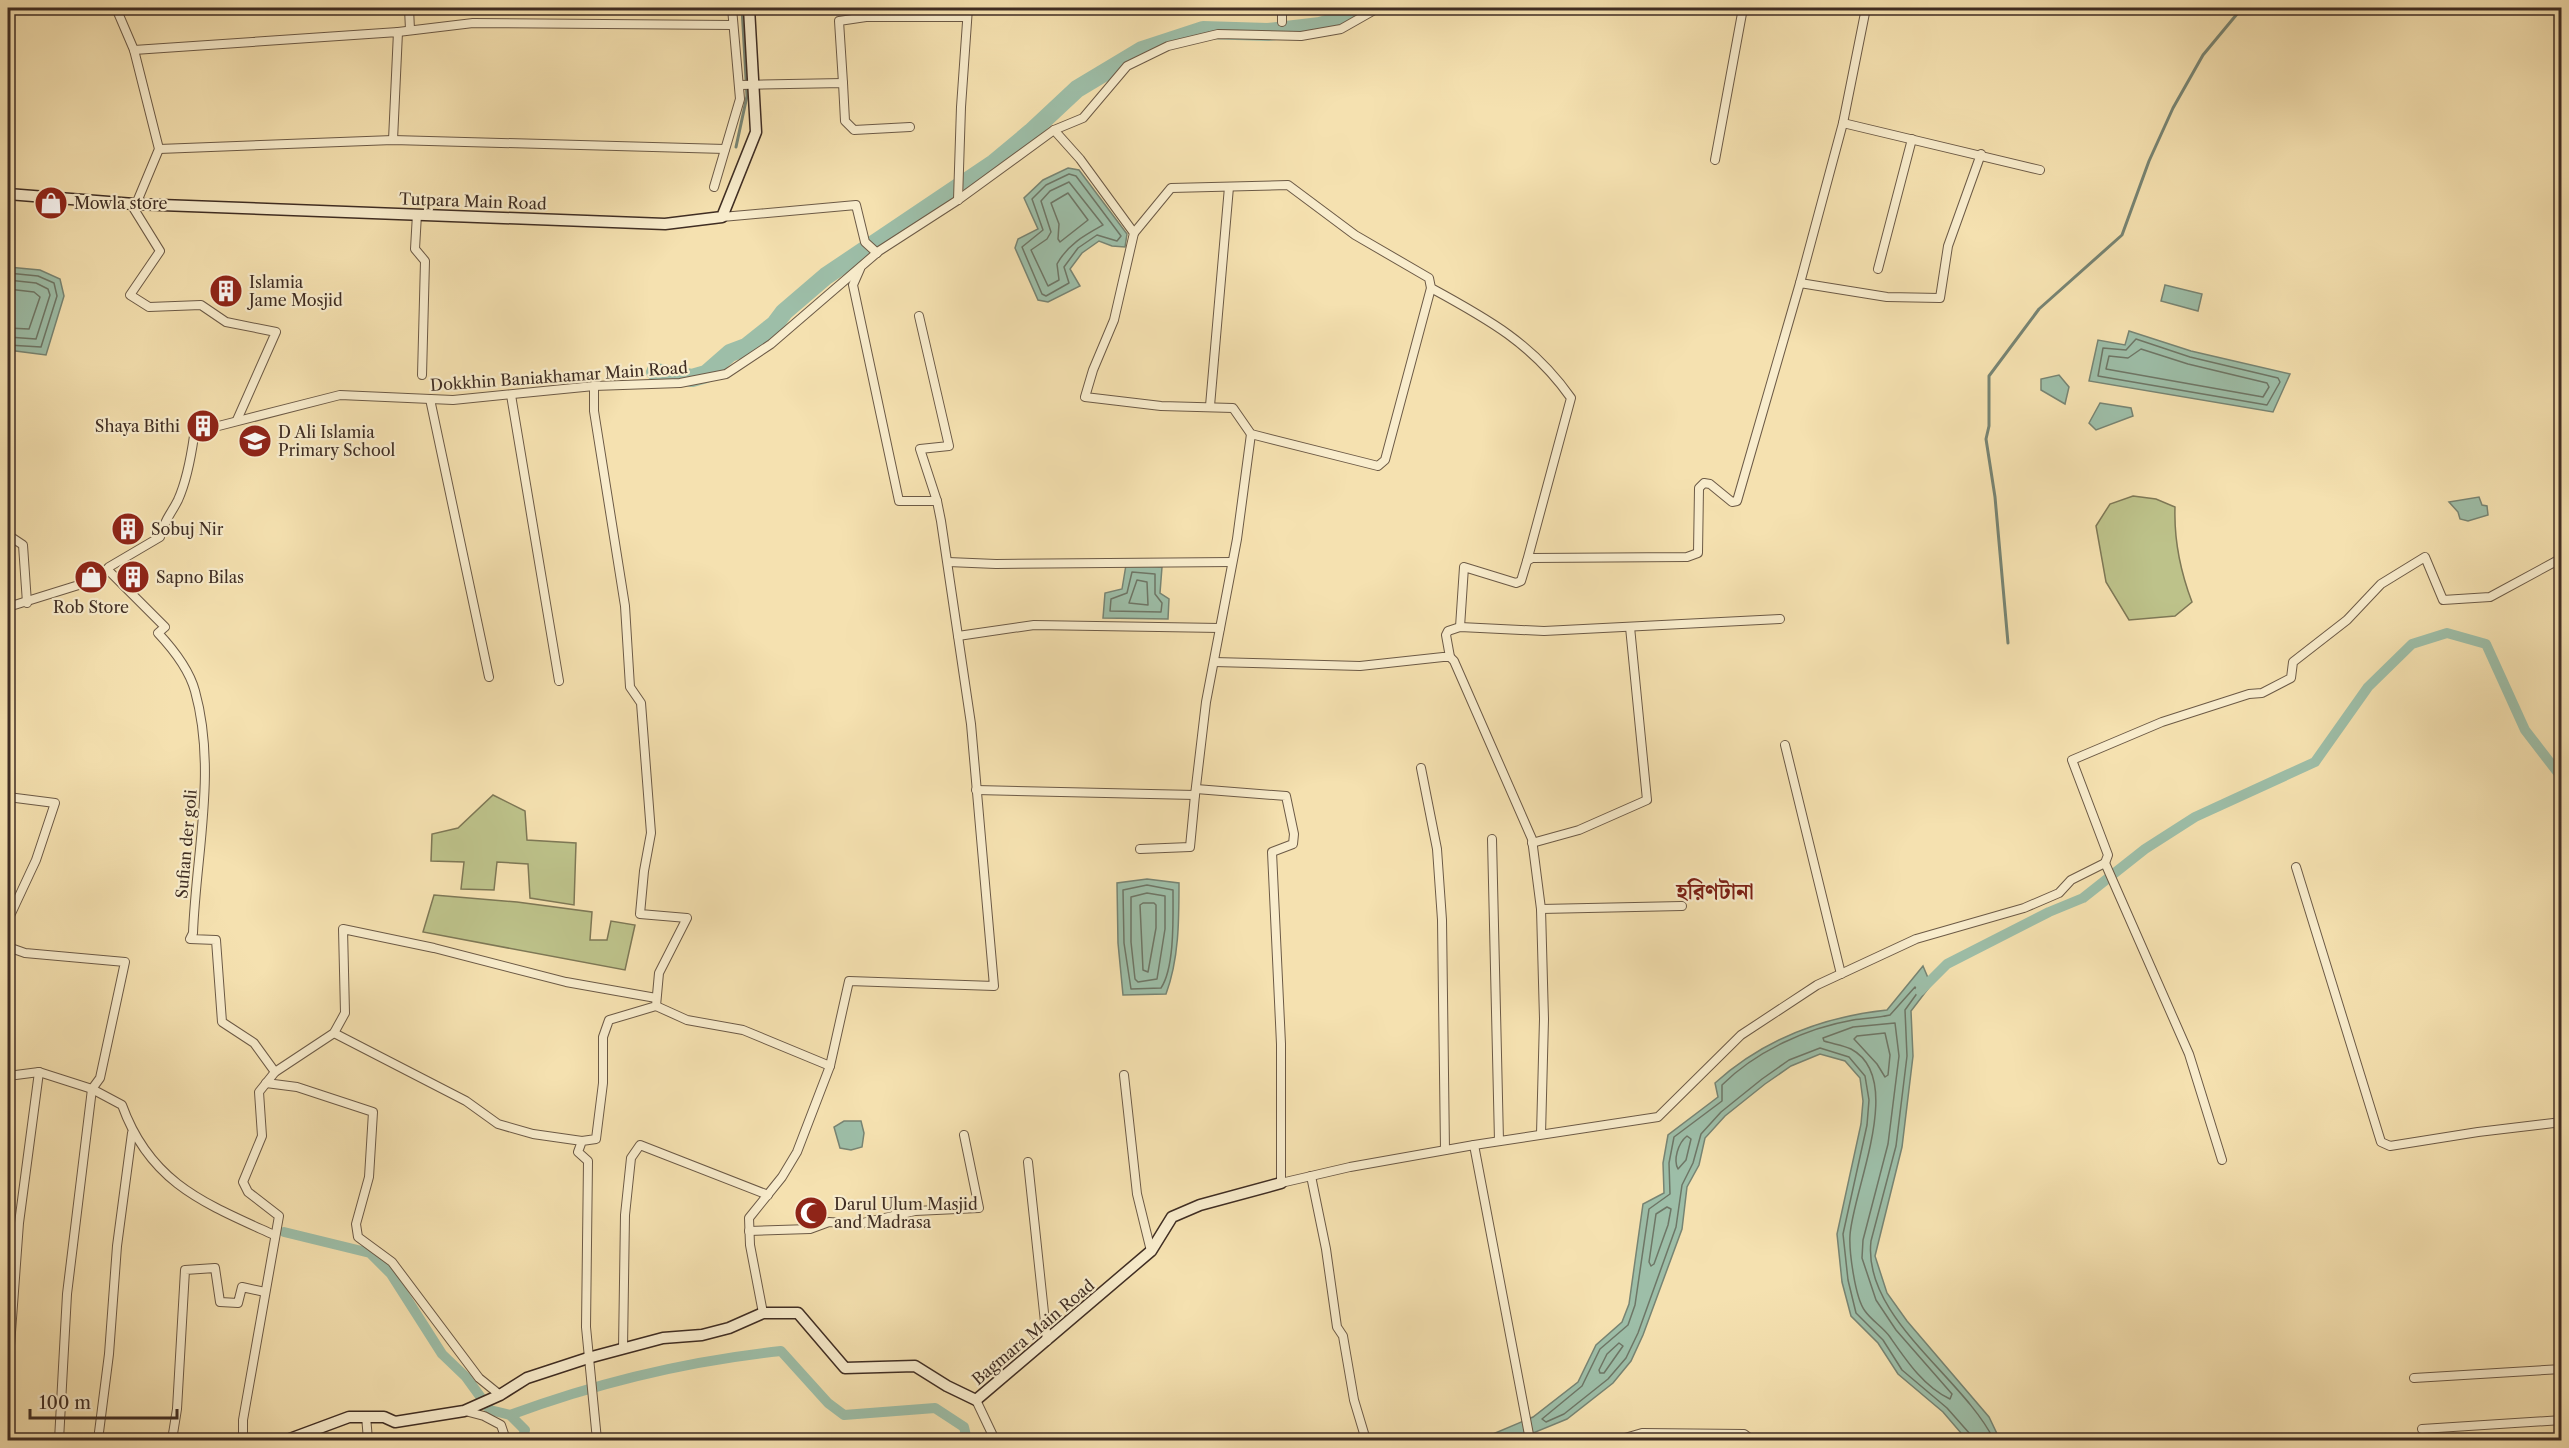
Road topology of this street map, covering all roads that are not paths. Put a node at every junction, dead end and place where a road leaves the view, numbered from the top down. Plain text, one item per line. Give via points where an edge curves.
1 (116, 8) edge
2 (410, 8) edge
3 (732, 8) edge
4 (749, 8) edge
5 (968, 8) edge
6 (1282, 8) edge
7 (1378, 8) edge
8 (1743, 8) edge
9 (1866, 8) edge
10 (967, 17) junction
11 (1282, 22) dead end
12 (733, 25) junction
13 (410, 30) junction
14 (398, 32) junction
15 (134, 50) junction
16 (843, 83) junction
17 (740, 85) junction
18 (753, 85) junction
19 (1843, 123) junction
20 (910, 127) dead end
21 (1054, 130) junction
22 (1911, 139) junction
23 (393, 140) junction
24 (159, 149) junction
25 (725, 149) junction
26 (1981, 154) junction
27 (1715, 160) dead end
28 (2040, 170) dead end
29 (714, 187) dead end
30 (1229, 187) junction
31 (8, 194) edge
32 (958, 200) junction
33 (134, 207) junction
34 (417, 214) junction
35 (722, 217) junction
36 (1134, 233) junction
37 (877, 253) junction
38 (862, 264) junction
39 (1878, 269) dead end
40 (1800, 283) junction
41 (1431, 288) junction
42 (919, 316) dead end
43 (422, 375) dead end
44 (594, 386) junction
45 (511, 395) junction
46 (430, 399) junction
47 (1210, 406) junction
48 (237, 420) junction
49 (1251, 434) junction
50 (937, 501) junction
51 (8, 535) edge
52 (2562, 558) edge
53 (1527, 561) junction
54 (948, 562) junction
55 (1232, 562) junction
56 (108, 570) junction
57 (27, 603) junction
58 (8, 607) edge
59 (1780, 619) dead end
60 (1460, 627) junction
61 (1630, 627) junction
62 (1220, 628) junction
63 (958, 636) junction
64 (1450, 657) junction
65 (1214, 662) junction
66 (489, 677) dead end
67 (559, 681) dead end
68 (1785, 745) dead end
69 (1421, 768) dead end
70 (976, 790) junction
71 (1195, 792) junction
72 (8, 797) edge
73 (1492, 839) dead end
74 (1532, 843) junction
75 (1140, 849) dead end
76 (2105, 863) junction
77 (2296, 867) dead end
78 (1682, 906) dead end
79 (1541, 909) junction
80 (8, 920) edge
81 (8, 947) edge
82 (1841, 974) junction
83 (656, 1002) junction
84 (334, 1033) junction
85 (831, 1066) junction
86 (39, 1072) junction
87 (275, 1072) junction
88 (1124, 1075) dead end
89 (8, 1076) edge
90 (266, 1083) junction
91 (92, 1089) junction
92 (2562, 1122) edge
93 (132, 1133) junction
94 (1541, 1134) junction
95 (964, 1135) dead end
96 (582, 1141) junction
97 (1499, 1141) junction
98 (1474, 1145) junction
99 (1445, 1150) junction
100 (2222, 1160) dead end
101 (1028, 1162) dead end
102 (1311, 1176) junction
103 (1281, 1183) junction
104 (768, 1195) junction
105 (750, 1231) junction
106 (274, 1235) junction
107 (1151, 1251) junction
108 (265, 1292) junction
109 (763, 1313) junction
110 (1047, 1341) junction
111 (622, 1349) junction
112 (588, 1358) junction
113 (2562, 1370) edge
114 (8, 1373) edge
115 (2414, 1378) dead end
116 (497, 1396) junction
117 (976, 1400) junction
118 (469, 1409) junction
119 (366, 1416) junction
120 (2562, 1420) edge
121 (2422, 1429) dead end
122 (59, 1440) edge
123 (98, 1440) edge
124 (172, 1440) edge
125 (243, 1440) edge
126 (287, 1440) edge
127 (368, 1440) edge
128 (506, 1440) edge
129 (597, 1440) edge
130 (995, 1440) edge
131 (1366, 1440) edge
132 (1530, 1440) edge
133 (1618, 1440) edge
134 (1752, 1440) edge

1 - 15 street
2 - 13 street
3 - 12 street
4 - 18 street
5 - 10 street
6 - 11 street
7 - 21 street, Dokkhin Baniakhamar Main Road via 1341,29 1311,34 1218,34 1168,45 1127,66 1083,118
8 - 27 street
9 - 19 street
10 - 16 street via 866,17 839,21
10 - 32 street
12 - 13 street via 473,23
12 - 17 street
13 - 14 street
14 - 15 street
14 - 23 street
15 - 24 street
16 - 18 street
16 - 20 street via 845,121 854,130
17 - 18 street
17 - 25 street via 740,99
18 - 35 street via 756,132
19 - 22 street
19 - 40 street
21 - 32 street, Dokkhin Baniakhamar Main Road
21 - 36 street
22 - 26 street
22 - 39 street
23 - 24 street
23 - 25 street
24 - 33 street
25 - 29 street
26 - 28 street
26 - 40 street via 1948,246 1940,298 1887,297
30 - 36 street via 1171,188
30 - 41 street via 1288,185 1355,235 1429,278
30 - 47 street
31 - 33 street, Tutpara Main Road
32 - 37 street, Dokkhin Baniakhamar Main Road
33 - 34 street, Tutpara Main Road
33 - 48 street via 160,251 130,295 149,307 201,305 226,322 276,332
34 - 35 street, Tutpara Main Road via 665,225
34 - 43 street via 415,249 425,261
35 - 37 street via 856,205 865,242
36 - 47 street via 1114,320 1085,397 1161,406
37 - 38 street, Dokkhin Baniakhamar Main Road
38 - 44 street, Dokkhin Baniakhamar Main Road via 771,344 726,374 680,383
38 - 50 street via 853,285 899,501
40 - 53 street via 1737,501 1732,502 1710,484 1704,483 1700,488 1698,553 1687,557
41 - 49 street via 1385,460 1378,466
41 - 53 street via 1498,325 1552,372 1571,399
42 - 50 street via 948,446 920,449
44 - 45 street, Dokkhin Baniakhamar Main Road
44 - 83 street via 594,411 625,606 630,687 642,703 651,833 640,914 687,918 659,973
45 - 46 street, Dokkhin Baniakhamar Main Road
45 - 67 street
46 - 48 street, Dokkhin Baniakhamar Main Road via 340,395
46 - 66 street
47 - 49 street via 1233,408
48 - 56 street, Dokkhin Baniakhamar Main Road via 194,436 188,471 160,537
49 - 55 street
50 - 54 street
51 - 57 street via 23,545
52 - 76 street via 2490,597 2443,600 2425,557 2381,584 2347,620 2293,662 2290,678 2262,693 2162,722 2072,760 2108,855
53 - 60 street via 1521,581 1516,583 1464,567
54 - 55 street
54 - 63 street
55 - 62 street
56 - 57 street, Dokkhin Baniakhamar Main Road via 98,579
56 - 87 street, Sufian der goli via 165,627 158,633 195,690 203,742 205,797 190,939 216,940 222,1023 254,1043
57 - 58 street, Dokkhin Baniakhamar Main Road
59 - 61 street
60 - 61 street via 1544,631
60 - 64 street via 1446,635
61 - 74 street via 1647,800 1579,830
62 - 63 street via 1034,626
62 - 65 street
63 - 70 street
64 - 65 street via 1360,666
64 - 74 street via 1478,713
65 - 71 street
68 - 82 street
69 - 99 street via 1437,849 1442,920
70 - 71 street
70 - 85 street via 994,986 849,981
71 - 75 street via 1190,847
71 - 103 street via 1286,796 1293,844 1272,852 1281,1044
72 - 80 street via 55,802 36,860
73 - 97 street
74 - 79 street
76 - 82 street via 2071,880 2059,893 2024,908 1916,939
76 - 100 street via 2189,1054
77 - 92 street via 2381,1142 2390,1146
78 - 79 street
79 - 94 street
81 - 91 street via 25,953 125,962 100,1078
82 - 94 street via 1817,985 1741,1035 1658,1117
83 - 84 street via 343,929 345,1013
83 - 85 street via 687,1020 743,1030
83 - 96 street via 609,1020 603,1036 603,1083 596,1139
84 - 87 street
84 - 96 street via 466,1101 498,1124
85 - 104 street via 797,1152
86 - 89 street
86 - 91 street
86 - 114 street via 19,1224
87 - 90 street
88 - 107 street via 1137,1194
90 - 106 street via 259,1092 262,1136 243,1182 248,1192 279,1216
90 - 116 street via 297,1087 373,1112 369,1177 356,1224 358,1237 392,1262 479,1378
91 - 93 street via 122,1105
91 - 122 street via 66,1294
93 - 106 street via 164,1174 208,1205
93 - 123 street
94 - 97 street
95 - 105 street via 979,1208 915,1211 858,1224 829,1222 810,1229
96 - 112 street via 579,1152 588,1161
97 - 98 street
98 - 99 street
98 - 132 street
99 - 102 street
101 - 110 street
102 - 103 street
102 - 131 street via 1337,1327 1343,1336 1354,1400
103 - 107 street, Bagmara Main Road via 1200,1205 1172,1217
104 - 105 street via 749,1218
104 - 111 street via 640,1144 631,1158 625,1215
105 - 109 street
106 - 108 street
107 - 110 street, Bagmara Main Road
108 - 124 street via 242,1287 238,1304 220,1302 216,1268 185,1270
108 - 125 street
109 - 111 street, Bagmara Main Road via 702,1335 663,1338
109 - 117 street, Bagmara Main Road via 798,1313 845,1368 915,1366
110 - 117 street, Bagmara Main Road
111 - 112 street, Bagmara Main Road
112 - 116 street, Bagmara Main Road via 527,1378
112 - 129 street
113 - 115 street
116 - 118 street, Bagmara Main Road
117 - 130 street
118 - 119 street, Bagmara Main Road via 395,1422
118 - 128 street via 501,1425
119 - 126 street, Bagmara Main Road via 340,1419
119 - 127 street
120 - 121 street
133 - 134 street via 1642,1433 1743,1434

